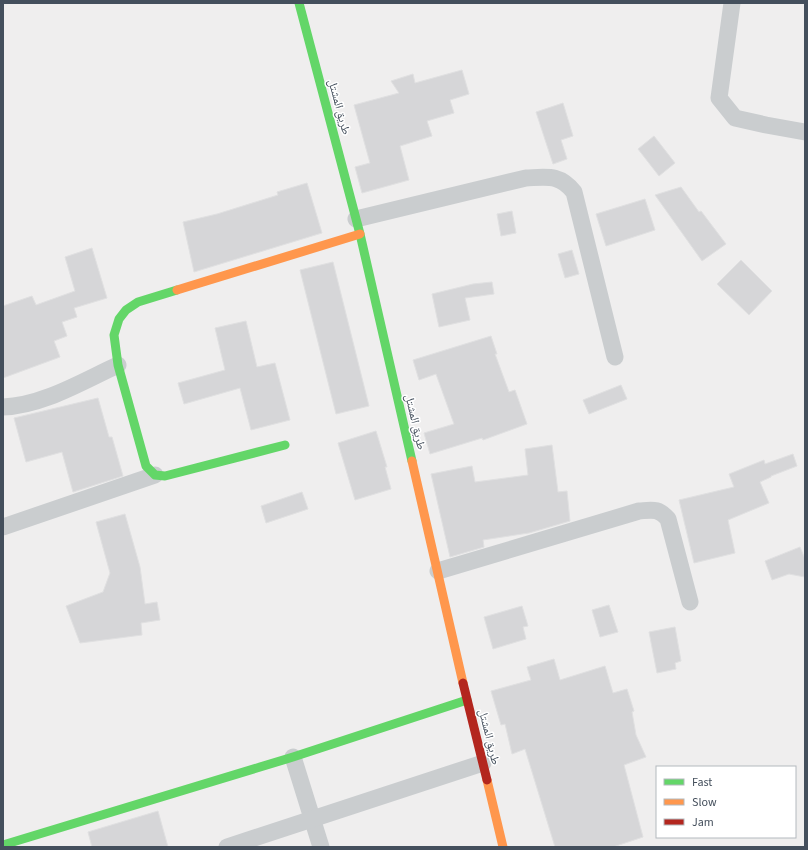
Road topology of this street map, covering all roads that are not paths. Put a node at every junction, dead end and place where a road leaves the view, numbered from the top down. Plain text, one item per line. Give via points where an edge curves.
1 (299, 3) edge
2 (732, 3) edge
3 (805, 132) edge
4 (358, 226) junction
5 (615, 357) dead end
6 (118, 365) junction
7 (3, 407) edge
8 (285, 445) dead end
9 (154, 475) junction
10 (3, 527) edge
11 (438, 571) junction
12 (690, 602) dead end
13 (467, 700) junction
14 (293, 757) junction
15 (483, 763) junction
16 (313, 820) junction
17 (3, 845) edge
18 (227, 847) edge
19 (321, 847) edge
20 (503, 847) edge

1 - 4 street, طريق المشتل
2 - 3 street via 719,98 735,118
4 - 5 street via 526,178 554,177 567,183 574,192
4 - 6 street via 138,302 126,310 114,335
4 - 11 street, طريق المشتل
6 - 7 street via 60,392 31,402
6 - 9 street via 146,466
8 - 9 street via 164,476
9 - 10 street
11 - 12 street via 639,511 655,510 662,512 668,519
11 - 13 street, طريق المشتل
13 - 14 street
13 - 15 street, طريق المشتل
14 - 16 street
14 - 17 street
15 - 16 street
15 - 20 street, طريق المشتل
16 - 18 street
16 - 19 street

